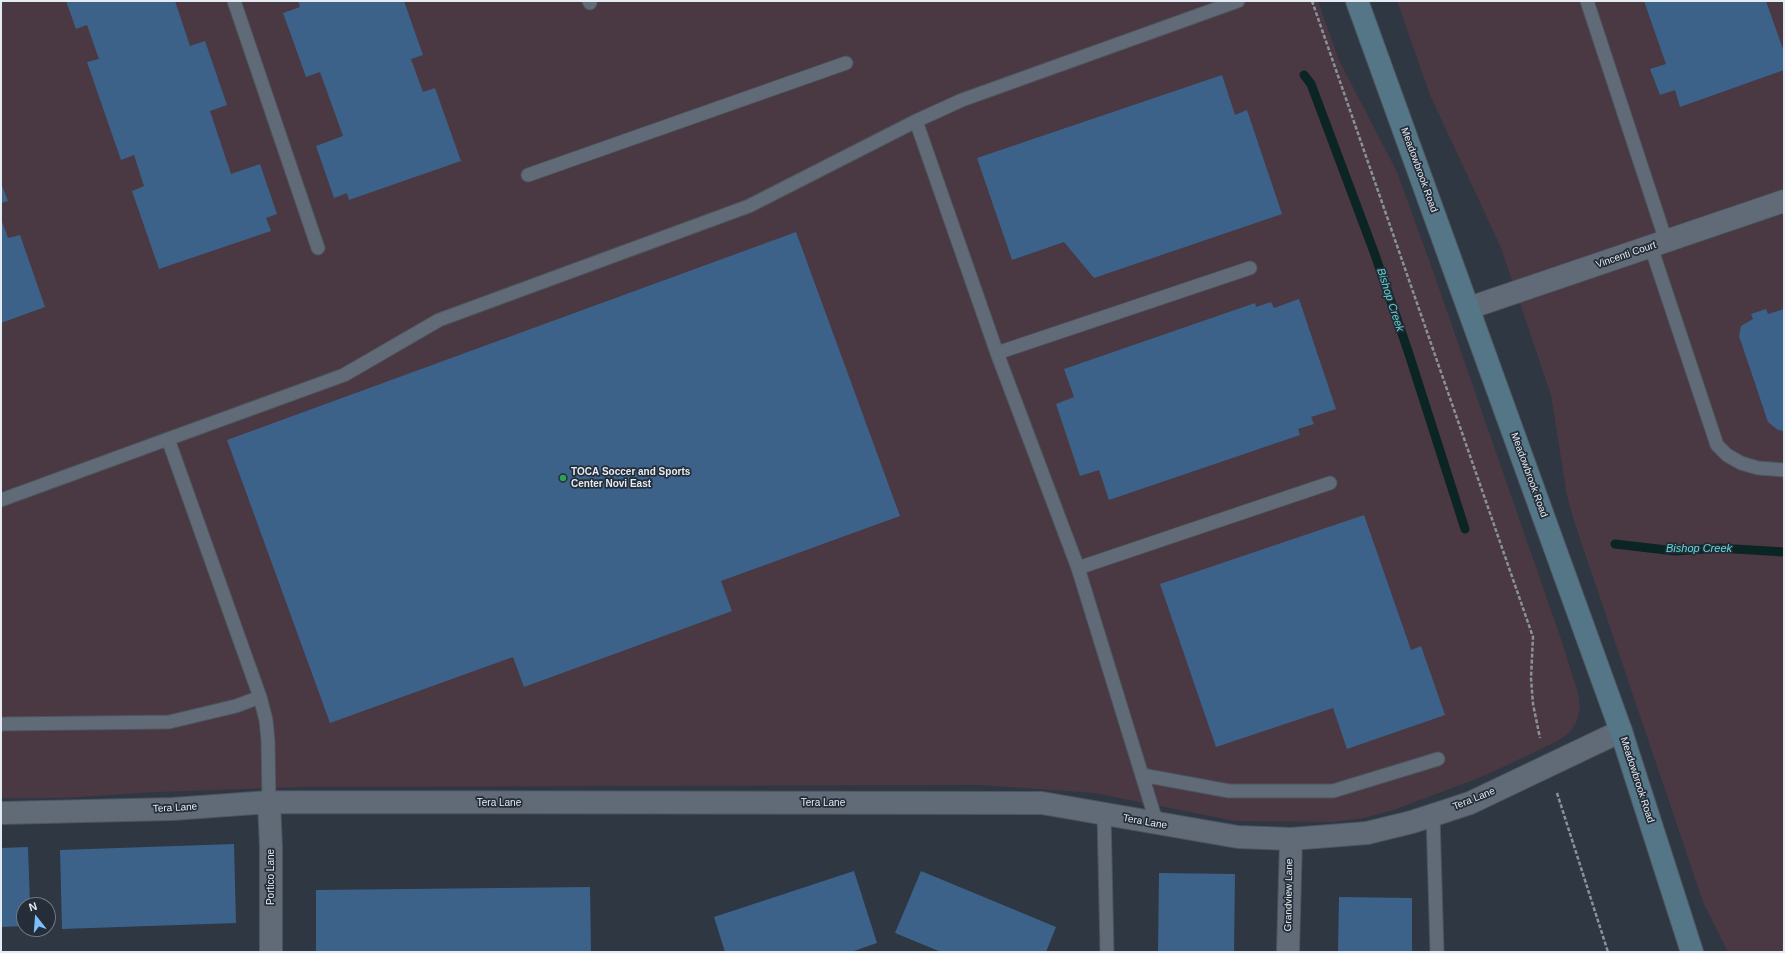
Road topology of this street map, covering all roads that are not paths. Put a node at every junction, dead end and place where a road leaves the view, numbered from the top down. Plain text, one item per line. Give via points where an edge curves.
1 (234, 1) edge
2 (1238, 1) edge
3 (1357, 1) edge
4 (1587, 1) edge
5 (846, 63) dead end
6 (916, 121) junction
7 (528, 175) dead end
8 (1784, 201) edge
9 (1658, 244) junction
10 (318, 248) dead end
11 (1250, 268) dead end
12 (1469, 308) junction
13 (997, 353) junction
14 (168, 439) junction
15 (1784, 470) edge
16 (1330, 482) dead end
17 (1, 500) edge
18 (1078, 568) junction
19 (260, 697) junction
20 (1, 724) edge
21 (1621, 731) junction
22 (1438, 759) dead end
23 (1142, 775) junction
24 (269, 802) junction
25 (1, 813) edge
26 (1104, 814) junction
27 (1433, 815) junction
28 (1157, 824) junction
29 (1291, 839) junction
30 (1681, 919) junction
31 (271, 952) edge
32 (1107, 952) edge
33 (1288, 952) edge
34 (1437, 952) edge
35 (1682, 952) edge
36 (1692, 952) edge

1 - 10 lane
2 - 6 lane via 962,100
3 - 12 street, Meadowbrook Road
4 - 9 lane
5 - 7 lane
6 - 13 lane
6 - 14 lane via 749,206 439,320 344,375
8 - 9 street, Vincenti Court
9 - 12 street, Vincenti Court
9 - 15 lane via 1717,444 1727,455 1741,463 1758,468
11 - 13 lane
12 - 21 street, Meadowbrook Road
13 - 18 lane
14 - 17 lane
14 - 19 lane
16 - 18 lane
18 - 23 lane
19 - 20 lane via 236,706 169,722
19 - 24 lane via 268,741
21 - 27 street, Tera Lane via 1470,803
21 - 30 street, Meadowbrook Road
22 - 23 lane via 1333,791 1229,791
23 - 28 lane
24 - 25 street, Tera Lane via 173,809
24 - 26 street, Tera Lane via 1042,803
24 - 31 street, Portico Lane
26 - 28 street, Tera Lane
26 - 32 lane
27 - 29 street, Tera Lane via 1367,833
27 - 34 lane
28 - 29 street, Tera Lane via 1238,837
29 - 33 street, Grandview Lane
30 - 35 lane
30 - 36 street, Meadowbrook Road

